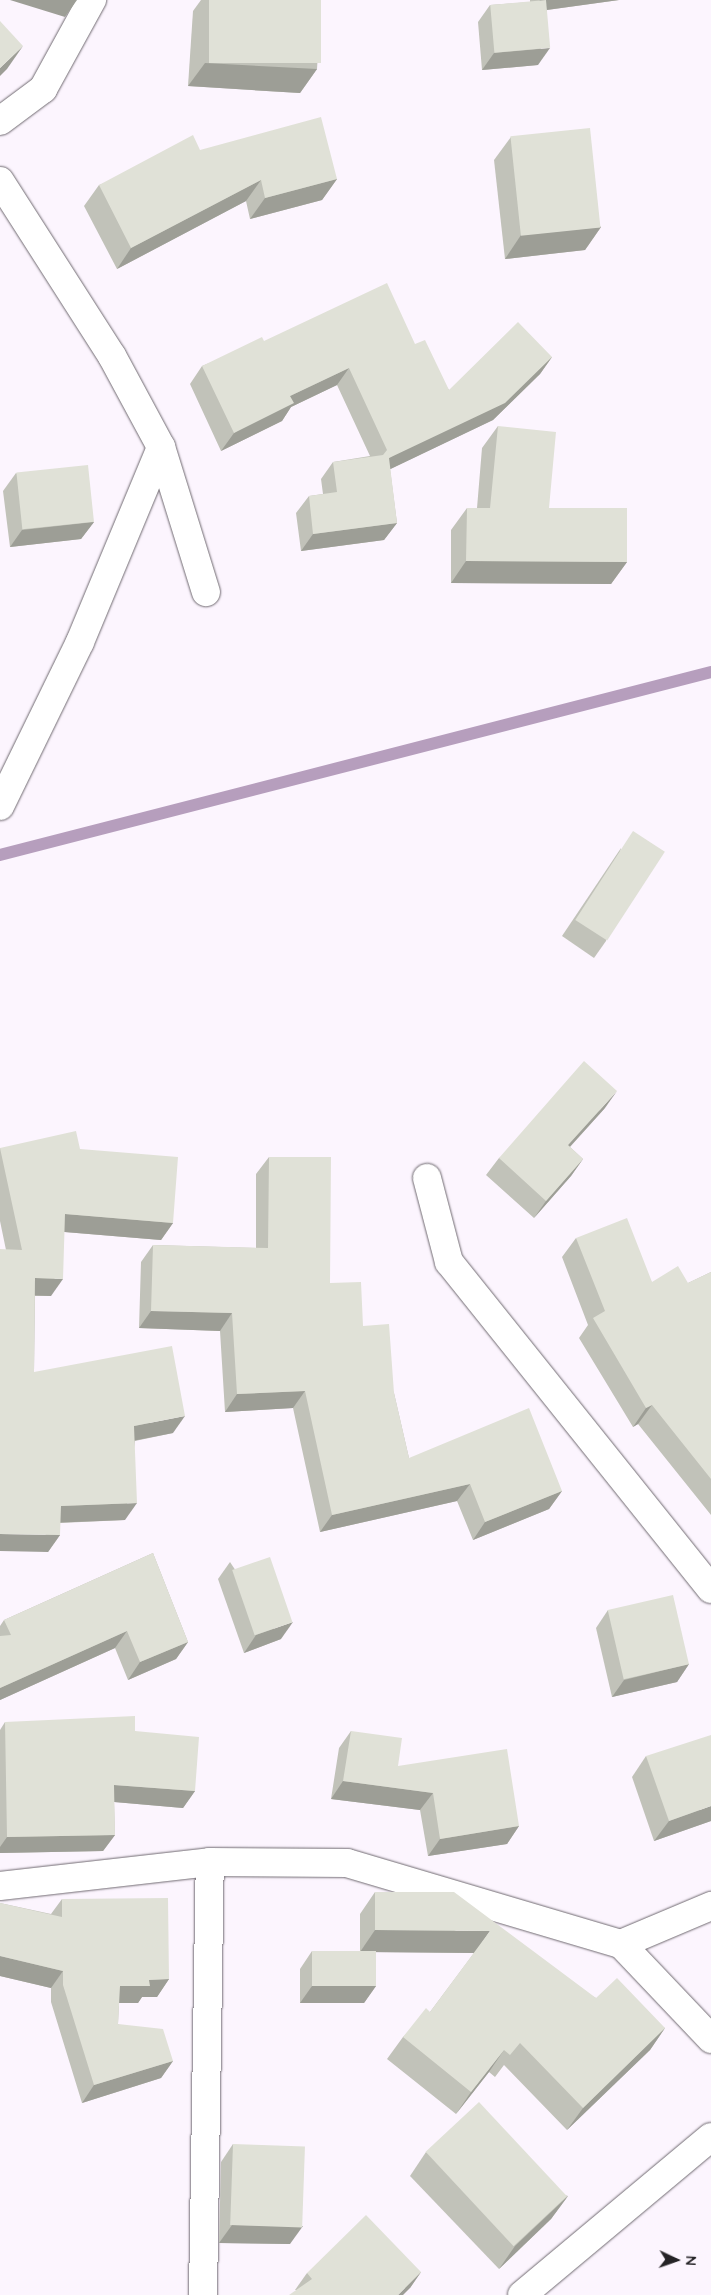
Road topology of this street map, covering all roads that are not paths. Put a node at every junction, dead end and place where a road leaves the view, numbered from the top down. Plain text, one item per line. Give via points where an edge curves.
1 (92, 0) edge
2 (0, 121) edge
3 (0, 182) edge
4 (161, 447) junction
5 (206, 592) dead end
6 (0, 806) edge
7 (427, 1178) dead end
8 (711, 1589) edge
9 (210, 1862) junction
10 (0, 1886) edge
11 (711, 1906) edge
12 (620, 1944) junction
13 (711, 2039) edge
14 (711, 2137) edge
15 (203, 2295) edge
16 (522, 2295) edge

1 - 2 street via 43,89
3 - 4 street via 112,356
4 - 5 street
4 - 6 street via 80,642
7 - 8 street via 449,1262
9 - 10 street
9 - 12 street via 347,1863
9 - 15 street
11 - 12 street
12 - 13 street
14 - 16 street

